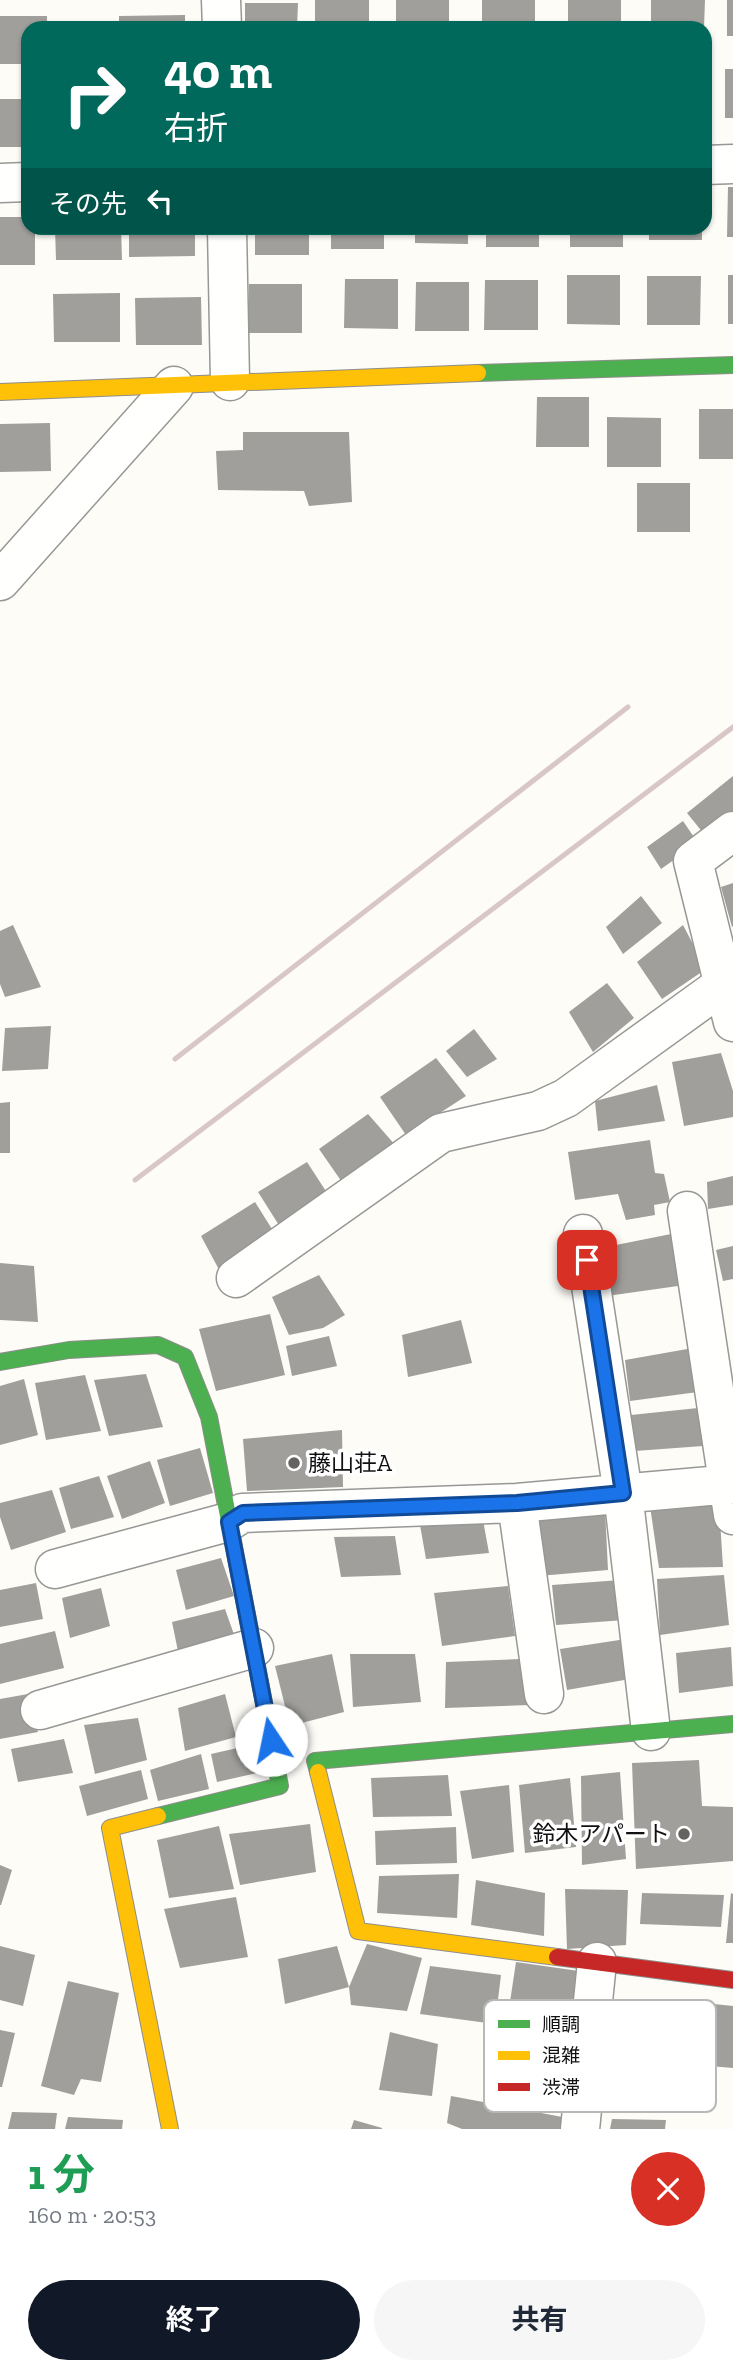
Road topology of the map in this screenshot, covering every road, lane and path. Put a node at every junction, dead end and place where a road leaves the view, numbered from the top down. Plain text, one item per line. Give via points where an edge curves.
1 (221, 0) edge
2 (222, 21) edge
3 (733, 164) edge
4 (712, 165) edge
5 (21, 182) edge
6 (0, 183) edge
7 (227, 235) edge
8 (733, 365) edge
9 (230, 381) junction
10 (174, 386) junction
11 (0, 391) edge
12 (0, 581) edge
13 (733, 831) edge
14 (724, 984) junction
15 (733, 1021) edge
16 (687, 1211) dead end
17 (583, 1234) dead end
18 (236, 1278) dead end
19 (0, 1362) edge
20 (623, 1493) junction
21 (732, 1494) edge
22 (517, 1503) junction
23 (229, 1522) junction
24 (55, 1569) dead end
25 (254, 1648) junction
26 (544, 1694) dead end
27 (40, 1710) dead end
28 (733, 1724) edge
29 (651, 1731) junction
30 (597, 1962) junction
31 (733, 1980) edge
32 (593, 2000) edge
33 (170, 2129) edge

1 - 2 street
3 - 4 street
5 - 6 street
7 - 9 street
8 - 9 street
9 - 10 street
10 - 11 street
10 - 12 street
13 - 14 street via 693,861
14 - 15 street
14 - 18 street via 566,1098 538,1111 441,1133
16 - 21 street
17 - 20 street
19 - 23 street via 69,1350 158,1345 186,1357 209,1417
20 - 21 street
20 - 22 street
20 - 29 street
22 - 23 street via 243,1513
22 - 26 street
23 - 24 street
23 - 25 street
25 - 27 street
25 - 33 street via 280,1786 110,1828
28 - 29 street
29 - 30 street via 315,1761 358,1931
30 - 31 street
30 - 32 street

